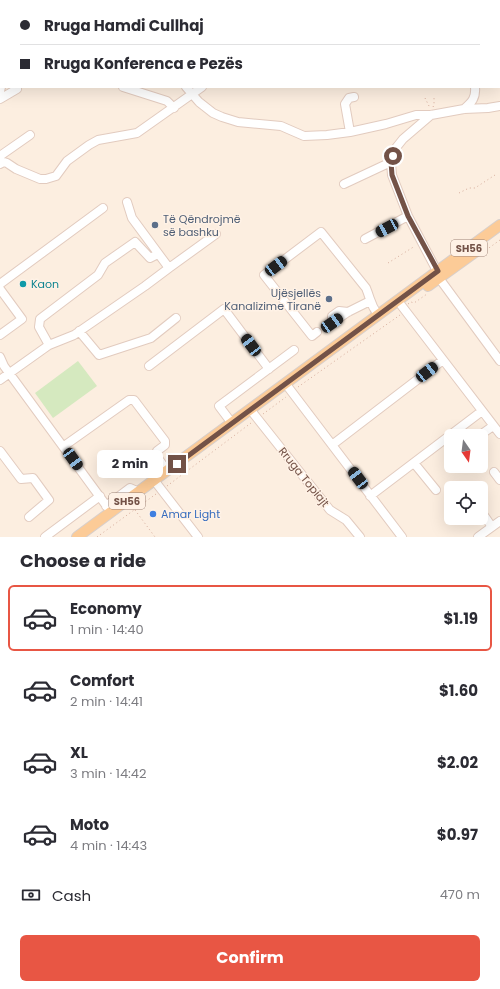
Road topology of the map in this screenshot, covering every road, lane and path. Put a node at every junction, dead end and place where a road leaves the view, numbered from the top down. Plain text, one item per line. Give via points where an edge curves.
1 (126, 88) edge
2 (187, 88) edge
3 (201, 88) edge
4 (475, 88) edge
5 (17, 89) dead end
6 (192, 95) junction
7 (434, 96) dead end
8 (354, 97) dead end
9 (425, 98) dead end
10 (0, 99) edge
11 (434, 105) dead end
12 (429, 106) dead end
13 (500, 106) edge
14 (174, 108) junction
15 (464, 109) junction
16 (431, 115) junction
17 (350, 132) junction
18 (30, 135) dead end
19 (0, 156) edge
20 (391, 162) junction
21 (0, 164) edge
22 (494, 175) dead end
23 (344, 184) dead end
24 (459, 193) dead end
25 (127, 202) dead end
26 (103, 208) dead end
27 (408, 216) junction
28 (500, 225) edge
29 (500, 233) edge
30 (216, 234) dead end
31 (365, 239) dead end
32 (500, 240) edge
33 (422, 241) junction
34 (484, 252) dead end
35 (158, 254) junction
36 (388, 263) dead end
37 (169, 268) junction
38 (438, 274) junction
39 (0, 284) edge
40 (0, 289) edge
41 (431, 291) dead end
42 (370, 301) junction
43 (403, 308) junction
44 (348, 312) dead end
45 (378, 315) junction
46 (176, 318) dead end
47 (79, 331) junction
48 (317, 332) dead end
49 (0, 335) edge
50 (49, 345) junction
51 (294, 350) dead end
52 (0, 357) edge
53 (443, 360) junction
54 (500, 361) edge
55 (149, 366) dead end
56 (269, 368) junction
57 (10, 373) junction
58 (0, 380) edge
59 (288, 388) junction
60 (482, 411) junction
61 (255, 416) junction
62 (232, 422) junction
63 (493, 426) junction
64 (488, 430) edge
65 (500, 434) edge
66 (332, 445) junction
67 (64, 446) junction
68 (0, 451) edge
69 (414, 462) junction
70 (167, 471) junction
71 (494, 472) dead end
72 (500, 480) edge
73 (159, 487) junction
74 (436, 490) dead end
75 (100, 496) junction
76 (370, 496) junction
77 (109, 509) junction
78 (135, 509) junction
79 (30, 517) dead end
80 (500, 521) edge
81 (488, 522) edge
82 (492, 527) junction
83 (46, 537) edge
84 (77, 537) edge
85 (86, 537) edge
86 (97, 537) edge
87 (155, 537) edge
88 (198, 537) edge
89 (360, 537) edge
90 (402, 537) edge
91 (478, 537) edge

1 - 14 street via 168,101
2 - 6 street
3 - 6 street
4 - 15 street via 471,103
5 - 10 street
6 - 14 street
6 - 17 street via 213,113 238,122 280,126 304,136
7 - 11 path
8 - 17 street via 349,98 345,104
9 - 12 path
13 - 15 street
14 - 21 street via 137,133 98,140 89,145 67,161 56,176 40,179 7,163
15 - 16 street
16 - 17 street via 416,115
16 - 20 street via 403,139 395,149
18 - 19 street
20 - 23 street
20 - 27 street via 392,175
22 - 24 path via 475,188
25 - 35 street via 132,218
26 - 39 street
27 - 31 street
27 - 33 street
28 - 38 main road, SH56
29 - 38 main road, SH56
30 - 37 street
32 - 34 path
33 - 36 path
33 - 38 street
35 - 37 street
35 - 50 street via 150,258 134,242 105,263 98,275 40,319 39,327
37 - 47 street
38 - 43 main road, SH56
38 - 45 main road, SH56
38 - 54 street
40 - 49 street via 22,319
41 - 43 path
42 - 44 street
42 - 45 street
42 - 48 street via 366,288 321,232 264,274 312,336
43 - 53 street
43 - 59 main road, SH56
43 - 59 path
45 - 59 main road, SH56
46 - 47 street via 151,338 99,355
47 - 50 street
50 - 57 street
51 - 56 street
52 - 57 street
53 - 60 street
53 - 66 street
55 - 56 street via 224,309
56 - 62 street via 219,406
57 - 58 street
57 - 67 street
59 - 61 main road, SH56
59 - 61 path
59 - 62 main road, SH56
59 - 66 street
60 - 63 street
60 - 69 street
61 - 73 main road, SH56
61 - 73 path via 187,472
61 - 89 street, Rruga Topiajt via 330,510 346,520
62 - 70 main road, SH56
63 - 64 street
63 - 65 street
66 - 76 street
67 - 70 street via 129,400 134,400 165,441 165,445 156,455
67 - 75 street
68 - 79 street via 21,479 33,478 49,500
69 - 74 street
69 - 76 street
70 - 77 main road, SH56 via 139,492
71 - 72 street
73 - 78 path
73 - 85 main road, SH56
73 - 88 street
75 - 77 street
75 - 83 street
76 - 90 street
77 - 84 main road, SH56
78 - 86 path
78 - 87 path
80 - 82 street
81 - 82 street
82 - 91 street

